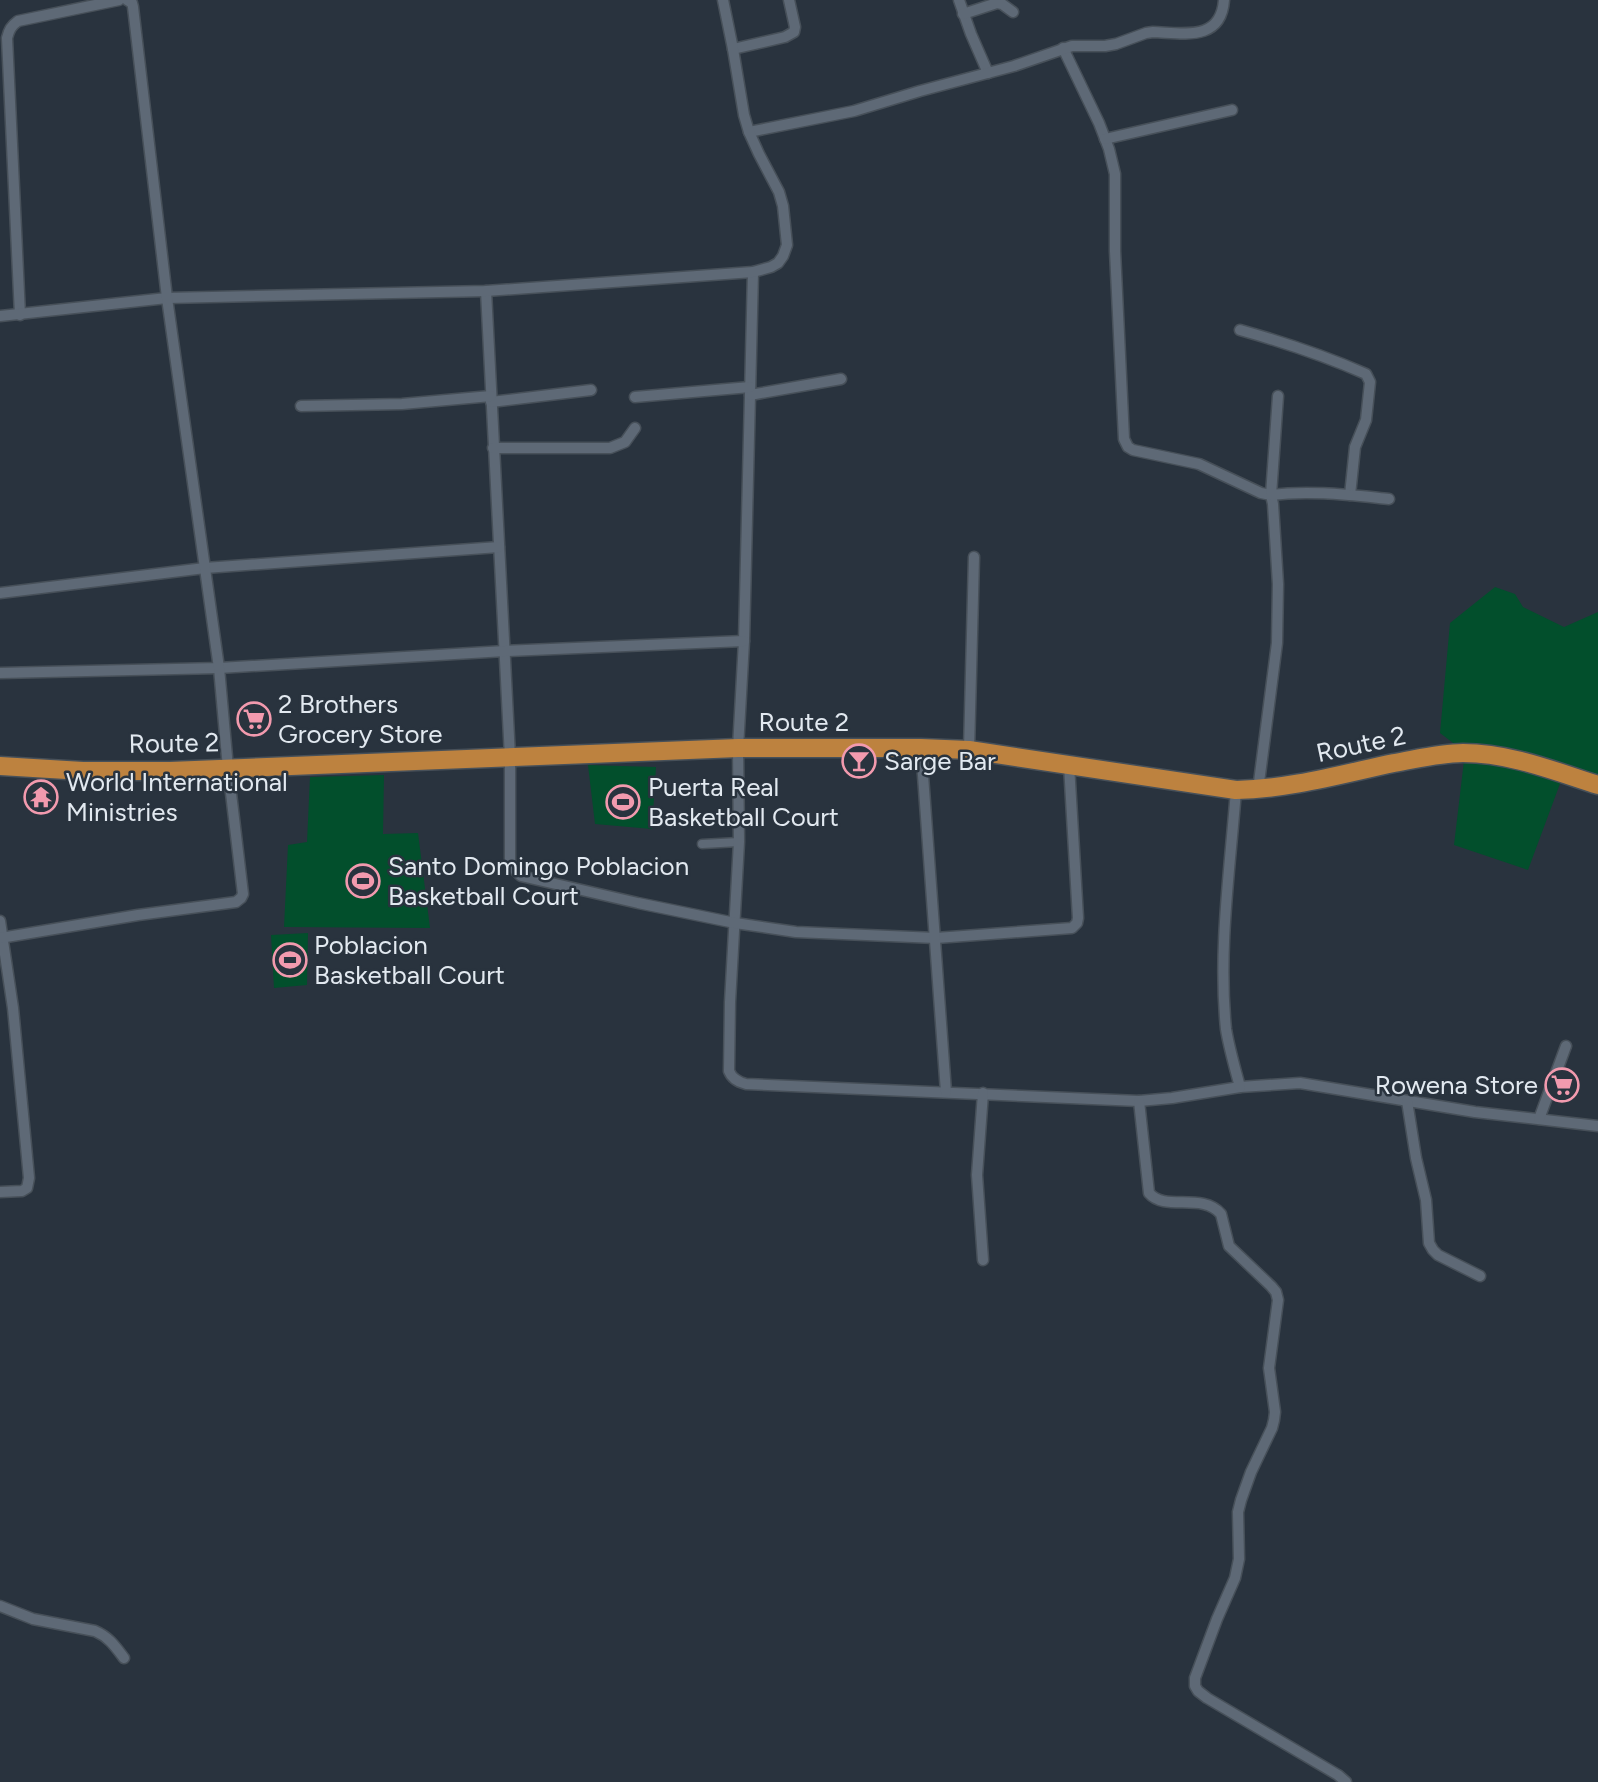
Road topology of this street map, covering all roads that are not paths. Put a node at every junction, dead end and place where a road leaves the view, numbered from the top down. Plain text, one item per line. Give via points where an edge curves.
1 (119, 0) edge
2 (127, 0) edge
3 (723, 0) edge
4 (789, 0) edge
5 (959, 0) edge
6 (1224, 0) edge
7 (1013, 12) dead end
8 (963, 14) junction
9 (1063, 48) junction
10 (733, 49) junction
11 (988, 73) junction
12 (1232, 110) dead end
13 (749, 132) junction
14 (1105, 139) junction
15 (753, 272) junction
16 (486, 291) junction
17 (167, 298) junction
18 (20, 314) junction
19 (0, 316) edge
20 (1240, 330) dead end
21 (841, 379) dead end
22 (592, 390) dead end
23 (750, 391) junction
24 (1278, 396) dead end
25 (635, 397) dead end
26 (491, 399) junction
27 (300, 406) dead end
28 (635, 428) dead end
29 (493, 449) junction
30 (1271, 495) junction
31 (1350, 495) junction
32 (1389, 499) dead end
33 (499, 547) junction
34 (974, 557) dead end
35 (205, 568) junction
36 (0, 593) edge
37 (744, 641) junction
38 (505, 651) junction
39 (219, 668) junction
40 (0, 673) edge
41 (738, 748) junction
42 (921, 748) junction
43 (969, 750) junction
44 (510, 757) junction
45 (1069, 765) junction
46 (0, 766) edge
47 (228, 768) junction
48 (1598, 785) edge
49 (1236, 790) junction
50 (1258, 790) junction
51 (738, 842) junction
52 (702, 844) dead end
53 (0, 920) edge
54 (735, 923) junction
55 (1, 938) edge
56 (936, 938) junction
57 (1566, 1046) dead end
58 (1240, 1087) junction
59 (946, 1092) junction
60 (983, 1093) junction
61 (1139, 1101) junction
62 (1407, 1101) junction
63 (1539, 1119) junction
64 (1598, 1126) edge
65 (0, 1192) edge
66 (983, 1260) dead end
67 (1480, 1276) dead end
68 (0, 1606) edge
69 (124, 1658) dead end
70 (1346, 1782) edge

1 - 18 street via 18,21 9,30
2 - 17 street via 133,7
3 - 10 street
4 - 10 street via 794,32
5 - 8 street
6 - 9 street via 1220,20 1204,31 1153,32 1105,46
7 - 8 street via 996,3
8 - 11 street
9 - 11 street
9 - 14 street
10 - 13 street
11 - 13 street via 854,111
12 - 14 street
13 - 15 street via 779,192 787,245 778,263
14 - 30 street via 1115,174 1126,444 1133,450 1199,464
15 - 16 street
15 - 23 street
16 - 17 street
16 - 26 street
17 - 18 street
17 - 35 street
18 - 19 street
20 - 31 street via 1283,341 1369,377 1366,420 1355,447
21 - 23 street
22 - 26 street
23 - 25 street
23 - 37 street
24 - 30 street
26 - 27 street
26 - 29 street
28 - 29 street via 625,442 610,448
29 - 33 street
30 - 31 street
30 - 50 street via 1277,643
31 - 32 street
33 - 35 street
33 - 38 street
34 - 43 street
35 - 36 street
35 - 39 street
37 - 38 street
37 - 41 street
38 - 39 street
38 - 44 street
39 - 40 street
39 - 47 street
41 - 42 highway, Route 2
41 - 44 highway, Route 2
41 - 51 street
42 - 43 highway, Route 2
42 - 56 street
43 - 45 highway, Route 2
44 - 47 highway, Route 2
44 - 54 street via 510,862 521,876
45 - 49 highway, Route 2
45 - 56 street via 1077,923 1072,928
46 - 47 highway, Route 2 via 83,771
47 - 55 street via 243,894 239,900
48 - 50 highway, Route 2 via 1523,761 1463,753
49 - 50 highway, Route 2
49 - 58 street via 1223,992
51 - 52 street
51 - 54 street
53 - 55 street
54 - 56 street via 796,932
54 - 59 street via 729,1071 736,1080
55 - 65 street via 13,1008 29,1178 22,1191
56 - 59 street
57 - 63 street
58 - 61 street
58 - 62 street via 1300,1083
59 - 60 street
60 - 61 street
60 - 66 street via 977,1175
61 - 70 street via 1149,1192 1156,1199 1207,1204 1217,1210 1229,1246 1271,1286 1278,1300 1269,1368 1274,1420 1241,1500 1238,1570 1200,1661 1195,1686
62 - 63 street
62 - 67 street via 1426,1200 1429,1243 1438,1255
63 - 64 street
68 - 69 street via 108,1637

